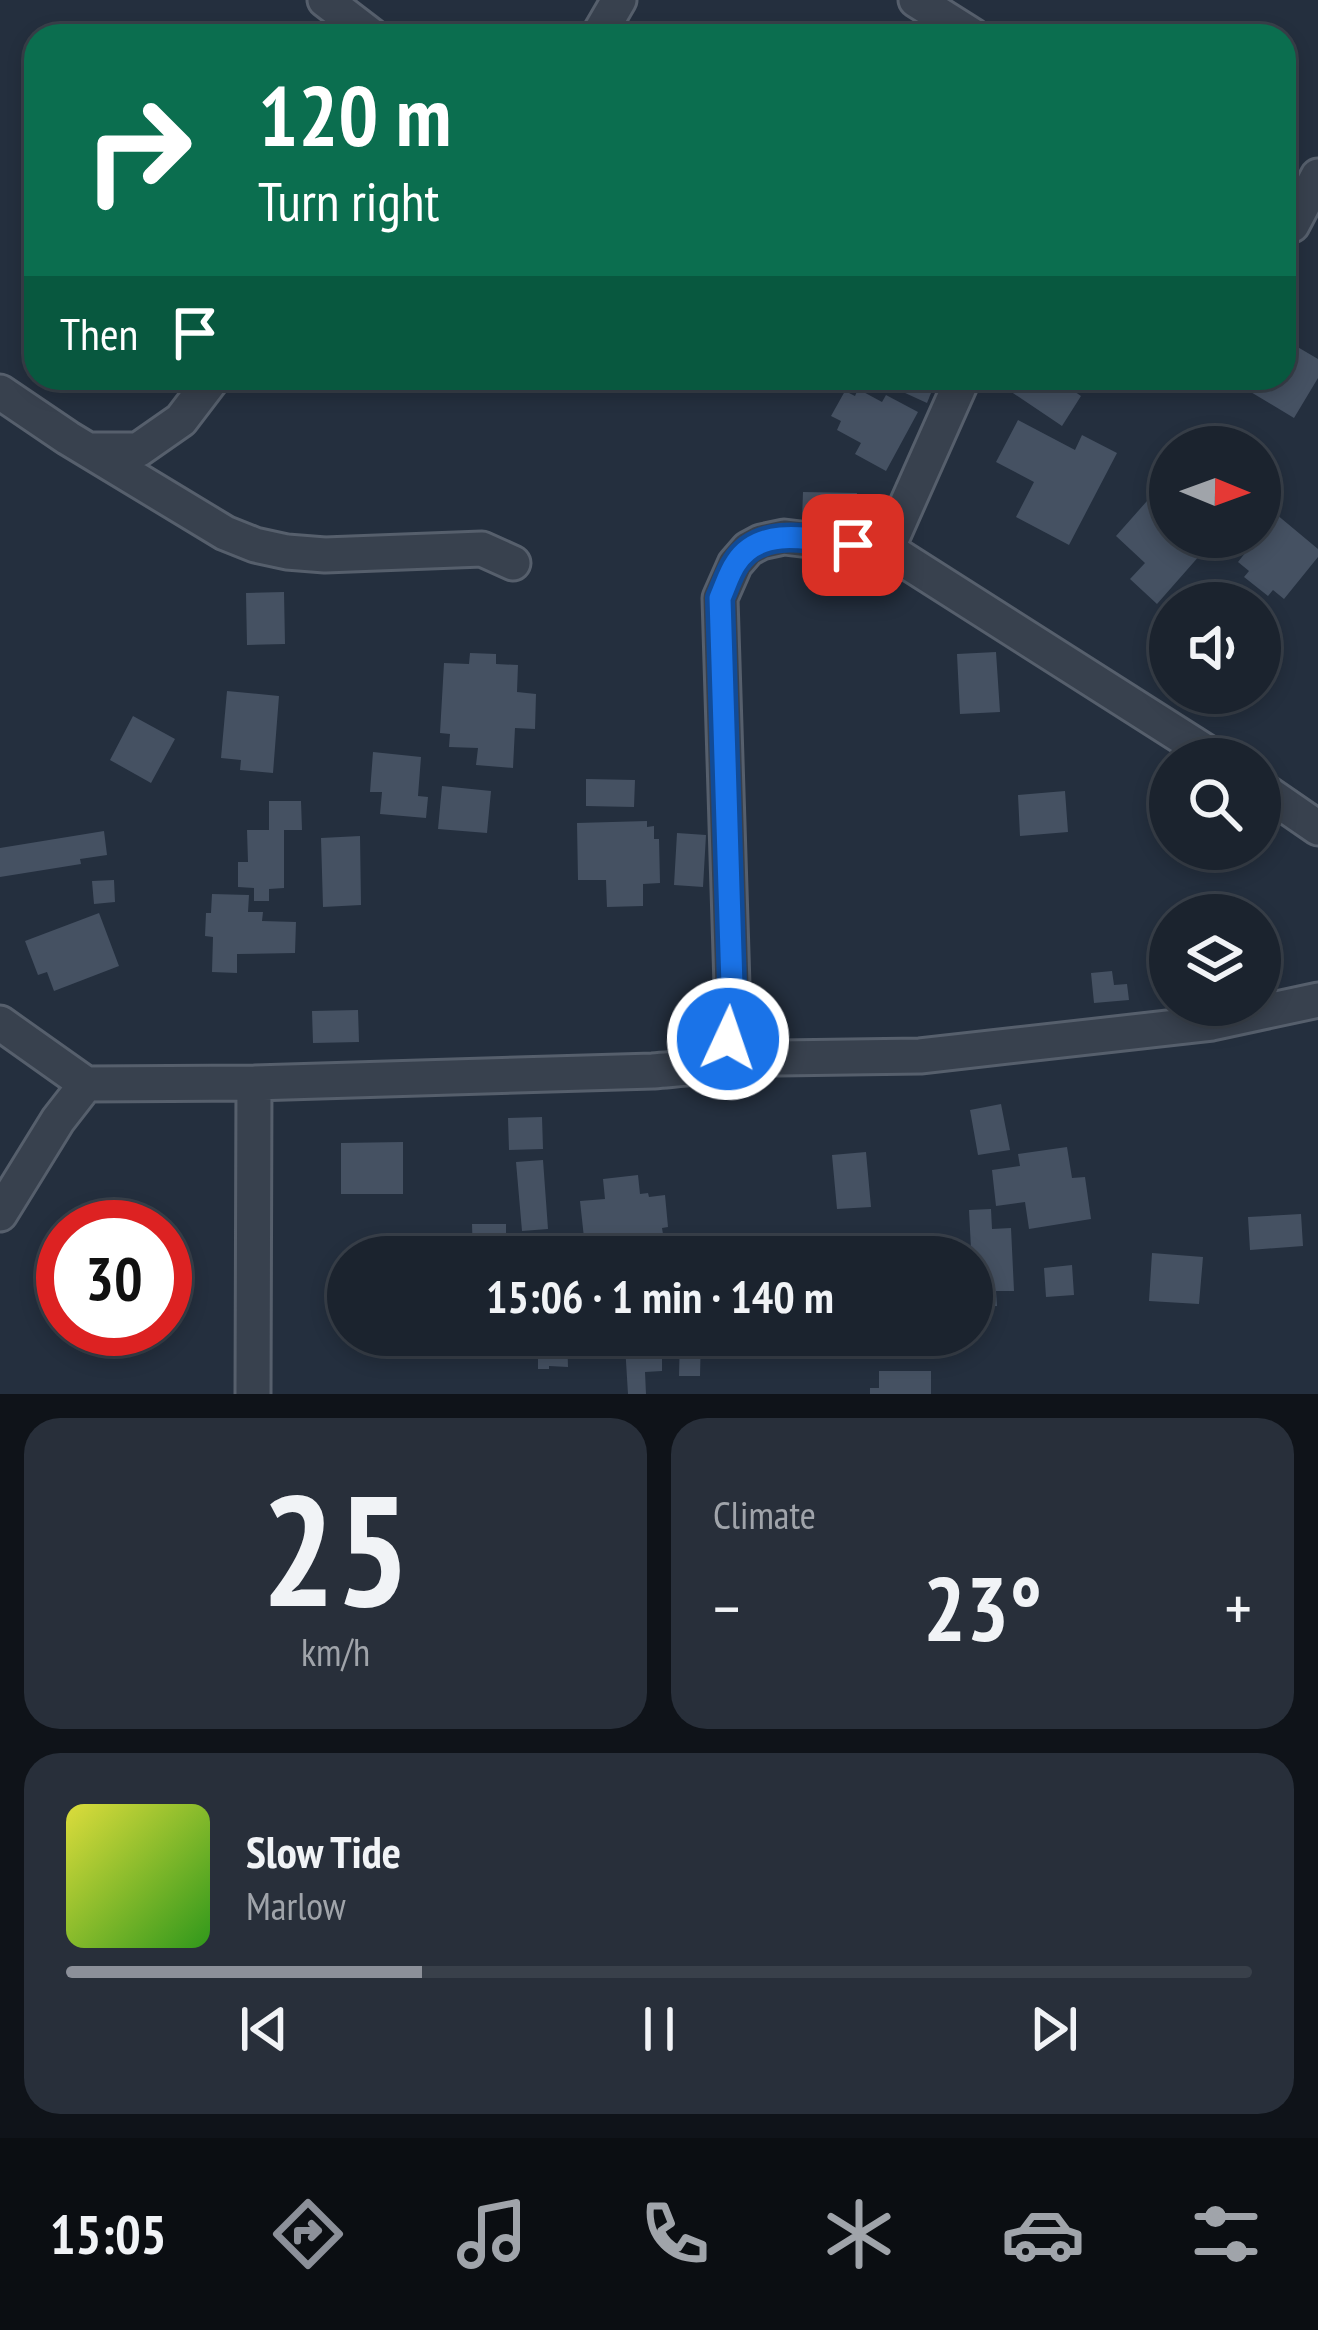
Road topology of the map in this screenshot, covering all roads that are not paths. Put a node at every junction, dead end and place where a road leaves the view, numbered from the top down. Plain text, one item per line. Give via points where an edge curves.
1 (326, 0) edge
2 (916, 0) edge
3 (357, 24) edge
4 (954, 24) edge
5 (1318, 176) edge
6 (1298, 229) edge
7 (204, 390) edge
8 (958, 390) edge
9 (0, 392) edge
10 (88, 450) junction
11 (887, 549) junction
12 (513, 563) dead end
13 (1184, 738) edge
14 (1281, 802) edge
15 (1318, 828) edge
16 (1318, 1000) edge
17 (0, 1023) edge
18 (717, 1059) junction
19 (254, 1083) junction
20 (86, 1084) junction
21 (0, 1214) edge
22 (253, 1394) edge

1 - 3 street
2 - 4 street
5 - 6 street
7 - 10 street via 181,419 138,450
8 - 11 street
9 - 10 street
10 - 12 street via 255,544 325,555 482,549
11 - 13 street
11 - 18 street via 784,537 761,542 735,564 720,598 733,1018
14 - 15 street
16 - 18 street via 1212,1023 920,1056
17 - 20 street
18 - 19 street via 653,1071
19 - 20 street
19 - 22 street
20 - 21 street

